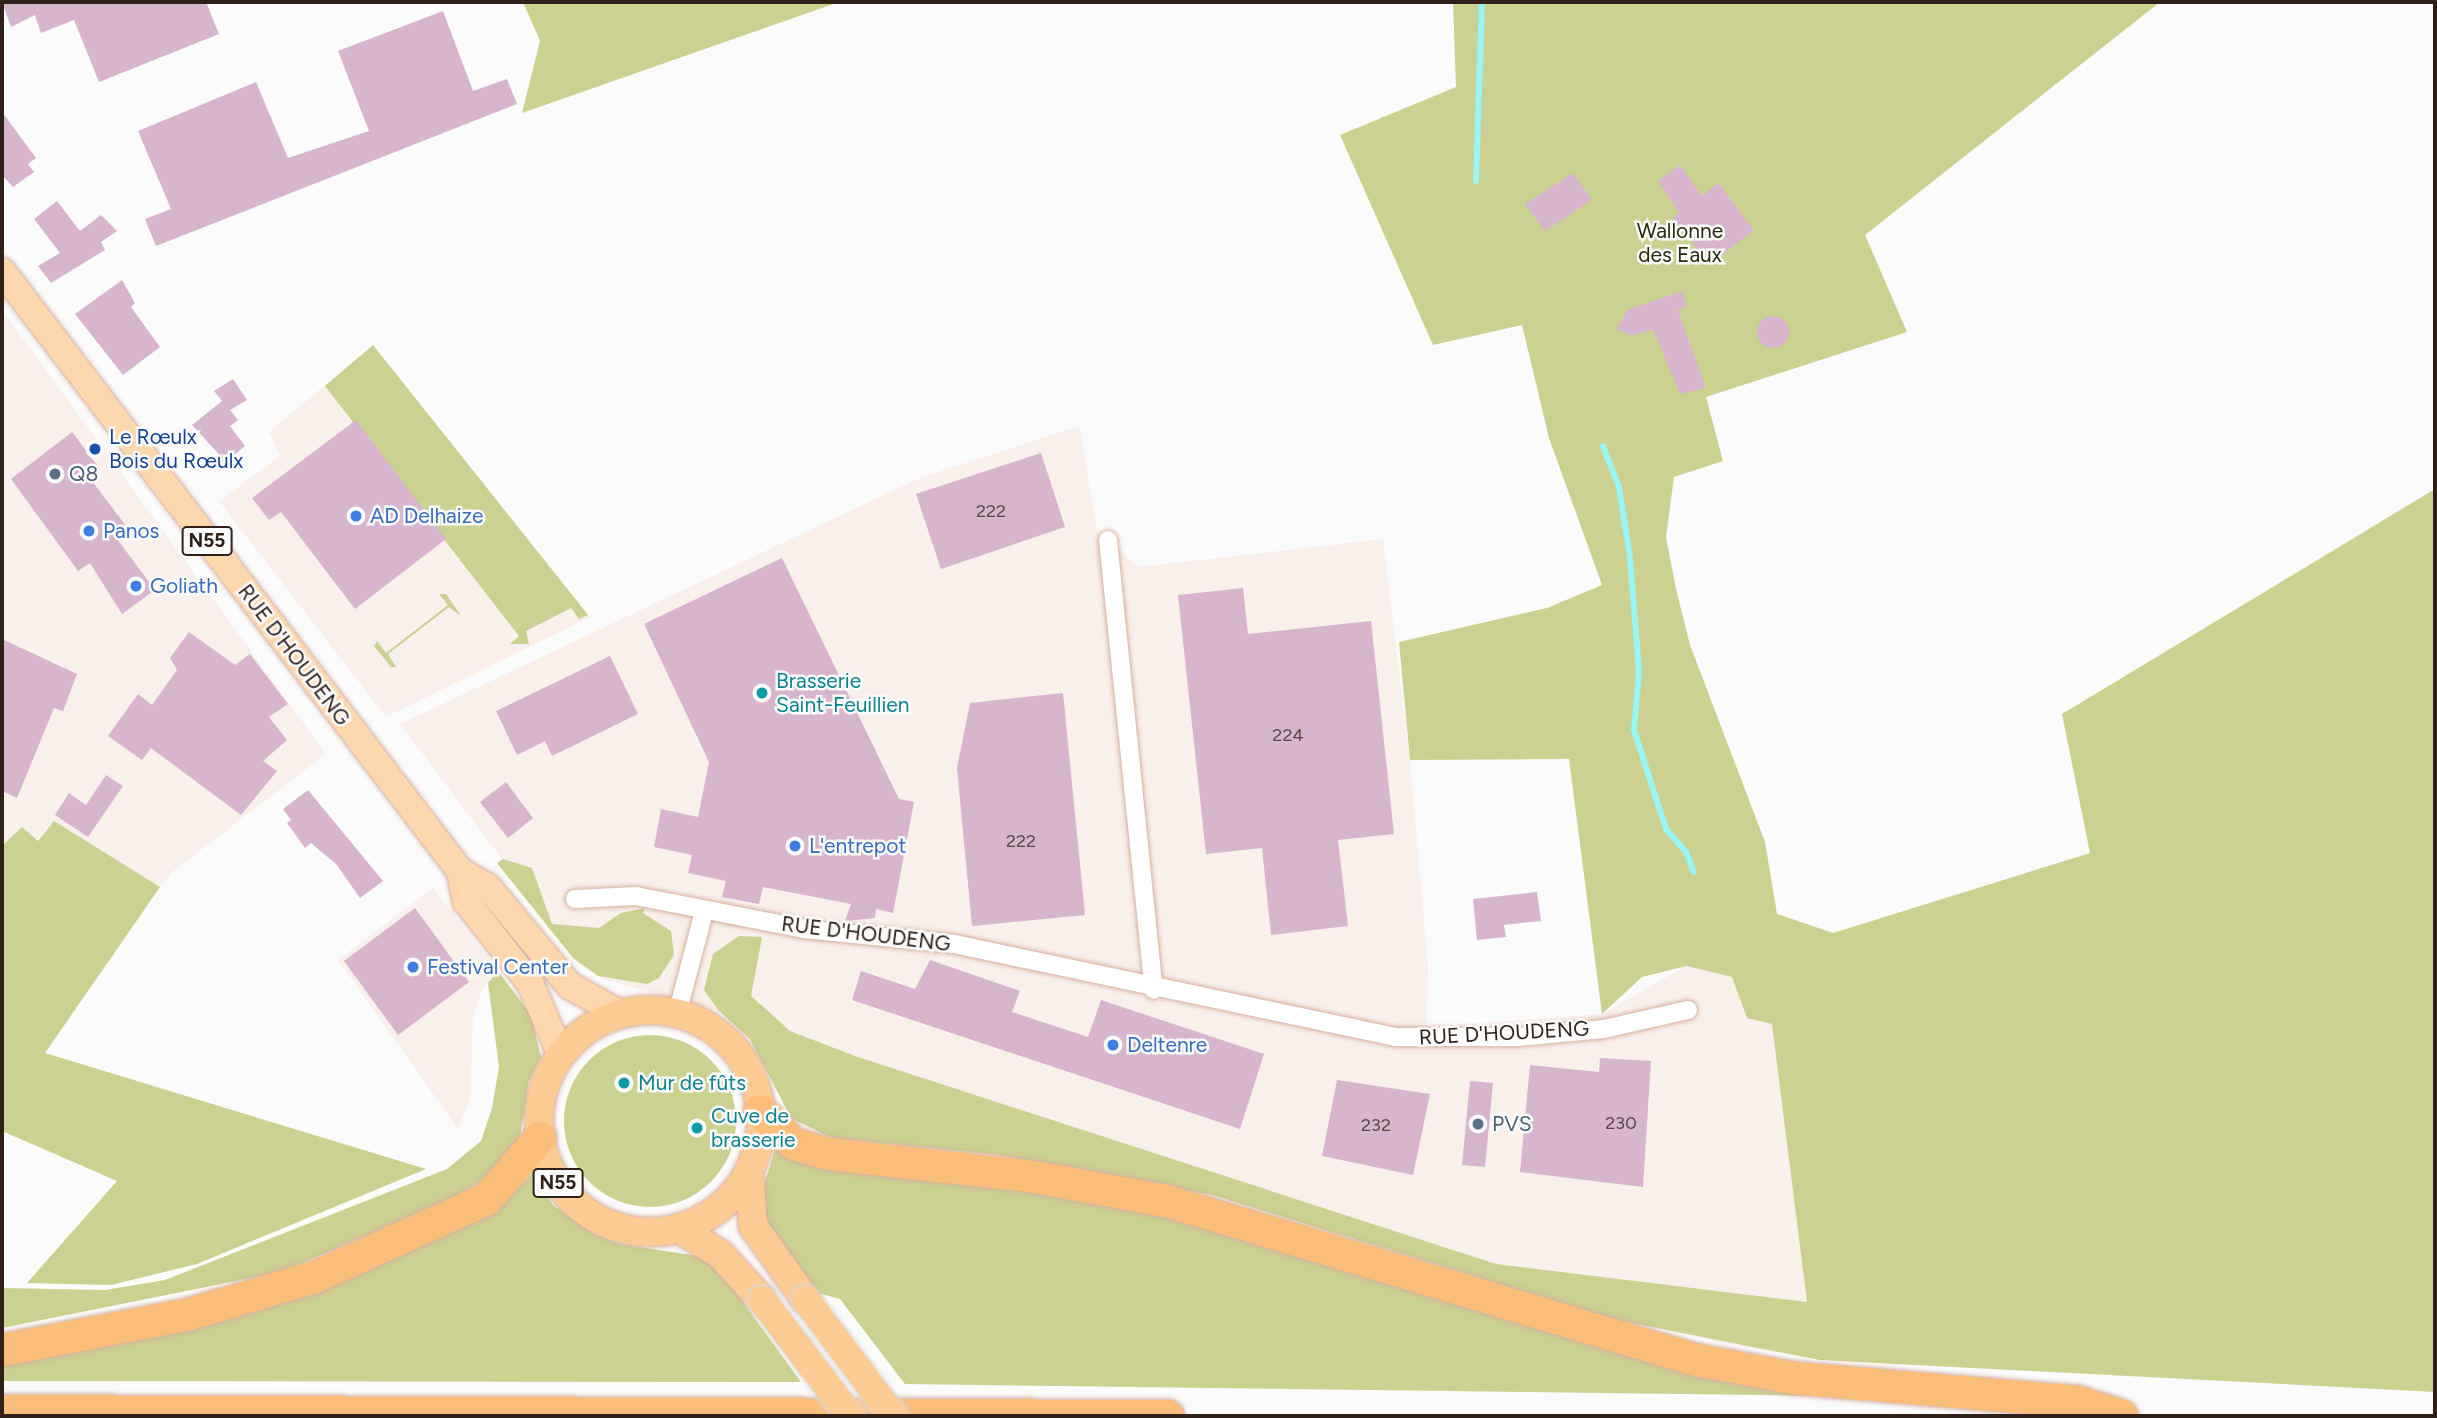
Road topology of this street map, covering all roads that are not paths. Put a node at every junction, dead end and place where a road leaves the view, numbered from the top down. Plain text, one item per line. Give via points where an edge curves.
1 (2, 271) edge
2 (1108, 540) dead end
3 (460, 871) junction
4 (575, 899) dead end
5 (704, 912) junction
6 (1154, 990) junction
7 (1688, 1010) dead end
8 (621, 1014) junction
9 (677, 1014) junction
10 (561, 1055) junction
11 (760, 1111) junction
12 (540, 1138) junction
13 (749, 1171) junction
14 (678, 1228) junction
15 (2, 1350) edge
16 (2, 1411) edge
17 (850, 1416) edge
18 (894, 1416) edge
19 (1168, 1416) edge
20 (2122, 1416) edge

1 - 3 main road, RUE D'HOUDENG / N55
2 - 6 street
3 - 8 main road, RUE D'HOUDENG / N55 via 488,887 570,986
3 - 10 main road, RUE D'HOUDENG / N55 via 466,901 530,983
4 - 5 street, RUE D'HOUDENG via 636,896
5 - 6 street, RUE D'HOUDENG via 827,933 954,944
5 - 9 street
6 - 7 street, RUE D'HOUDENG via 1361,1032 1430,1039 1604,1029
8 - 9 highway, N55
8 - 10 highway, N55 via 598,1023
9 - 11 highway, N55 via 725,1039 755,1084
10 - 12 highway, N55 via 542,1094
11 - 13 highway, N55 via 759,1142
11 - 20 highway via 794,1144 829,1154 1029,1176 1170,1202 1696,1360 1793,1378 2078,1402
12 - 14 highway, N55 via 547,1164 578,1206 626,1229
12 - 15 highway via 487,1199 315,1277 190,1314
13 - 14 highway, N55 via 718,1209
13 - 18 highway, N55, bridge via 753,1226
14 - 17 highway, bridge via 720,1254
16 - 19 highway

